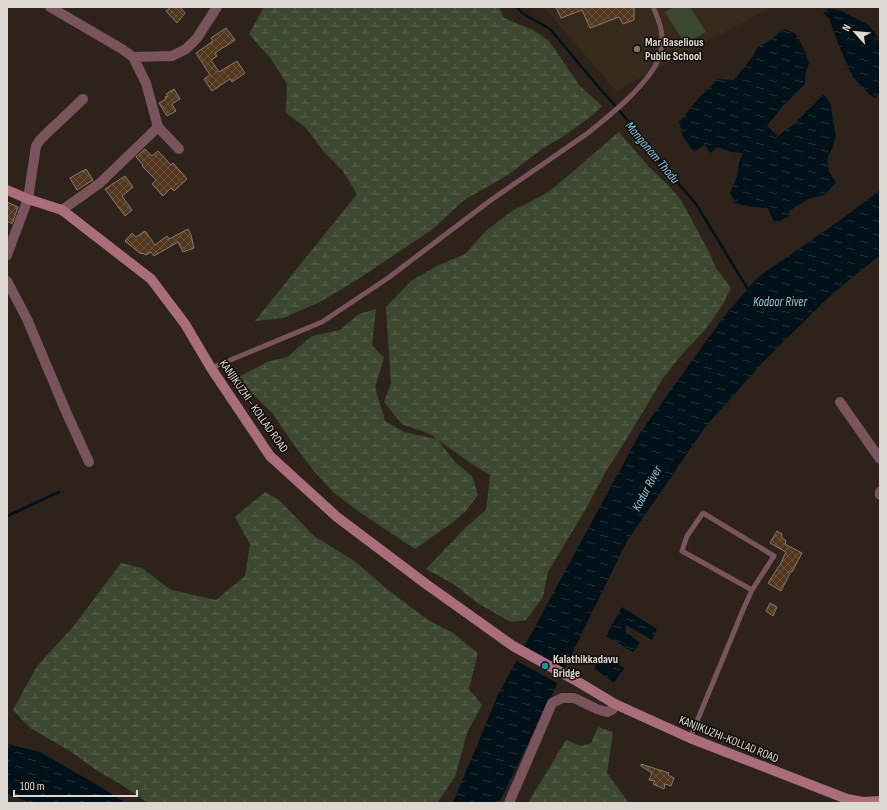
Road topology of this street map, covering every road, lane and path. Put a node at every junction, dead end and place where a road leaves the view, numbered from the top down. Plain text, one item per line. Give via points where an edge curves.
1 (50, 7) edge
2 (217, 7) edge
3 (654, 9) dead end
4 (132, 57) junction
5 (83, 99) dead end
6 (158, 127) junction
7 (179, 149) dead end
8 (7, 190) edge
9 (28, 199) junction
10 (62, 210) junction
11 (7, 255) edge
12 (7, 281) edge
13 (211, 368) junction
14 (840, 402) dead end
15 (880, 459) edge
16 (89, 462) dead end
17 (752, 590) junction
18 (575, 680) joint
19 (615, 704) junction
20 (690, 738) junction
21 (880, 801) edge
22 (509, 803) edge

1 - 4 street
2 - 4 street via 197,38 186,49 172,56
3 - 13 lane via 659,20 662,43 654,68 637,90 601,123 491,200 388,278 322,322
4 - 6 street via 146,83
5 - 9 street via 38,143
6 - 7 street
6 - 10 street via 100,183
8 - 9 main road, KANJIKUZHI - KOLLAD ROAD
9 - 10 main road, KANJIKUZHI - KOLLAD ROAD
9 - 11 street
10 - 13 main road, KANJIKUZHI - KOLLAD ROAD via 151,279 185,324
12 - 16 street via 27,319
13 - 18 main road, KANJIKUZHI - KOLLAD ROAD via 270,456 337,517 513,646
14 - 15 street
17 - 17 lane via 682,551 687,536 703,513 774,556
17 - 20 lane
18 - 19 main road, KANJIKUZHI-KOLLAD ROAD
19 - 20 main road, KANJIKUZHI-KOLLAD ROAD
19 - 22 street via 608,712 574,698 562,698 552,703
20 - 21 main road, KANJIKUZHI-KOLLAD ROAD via 847,799 863,802

